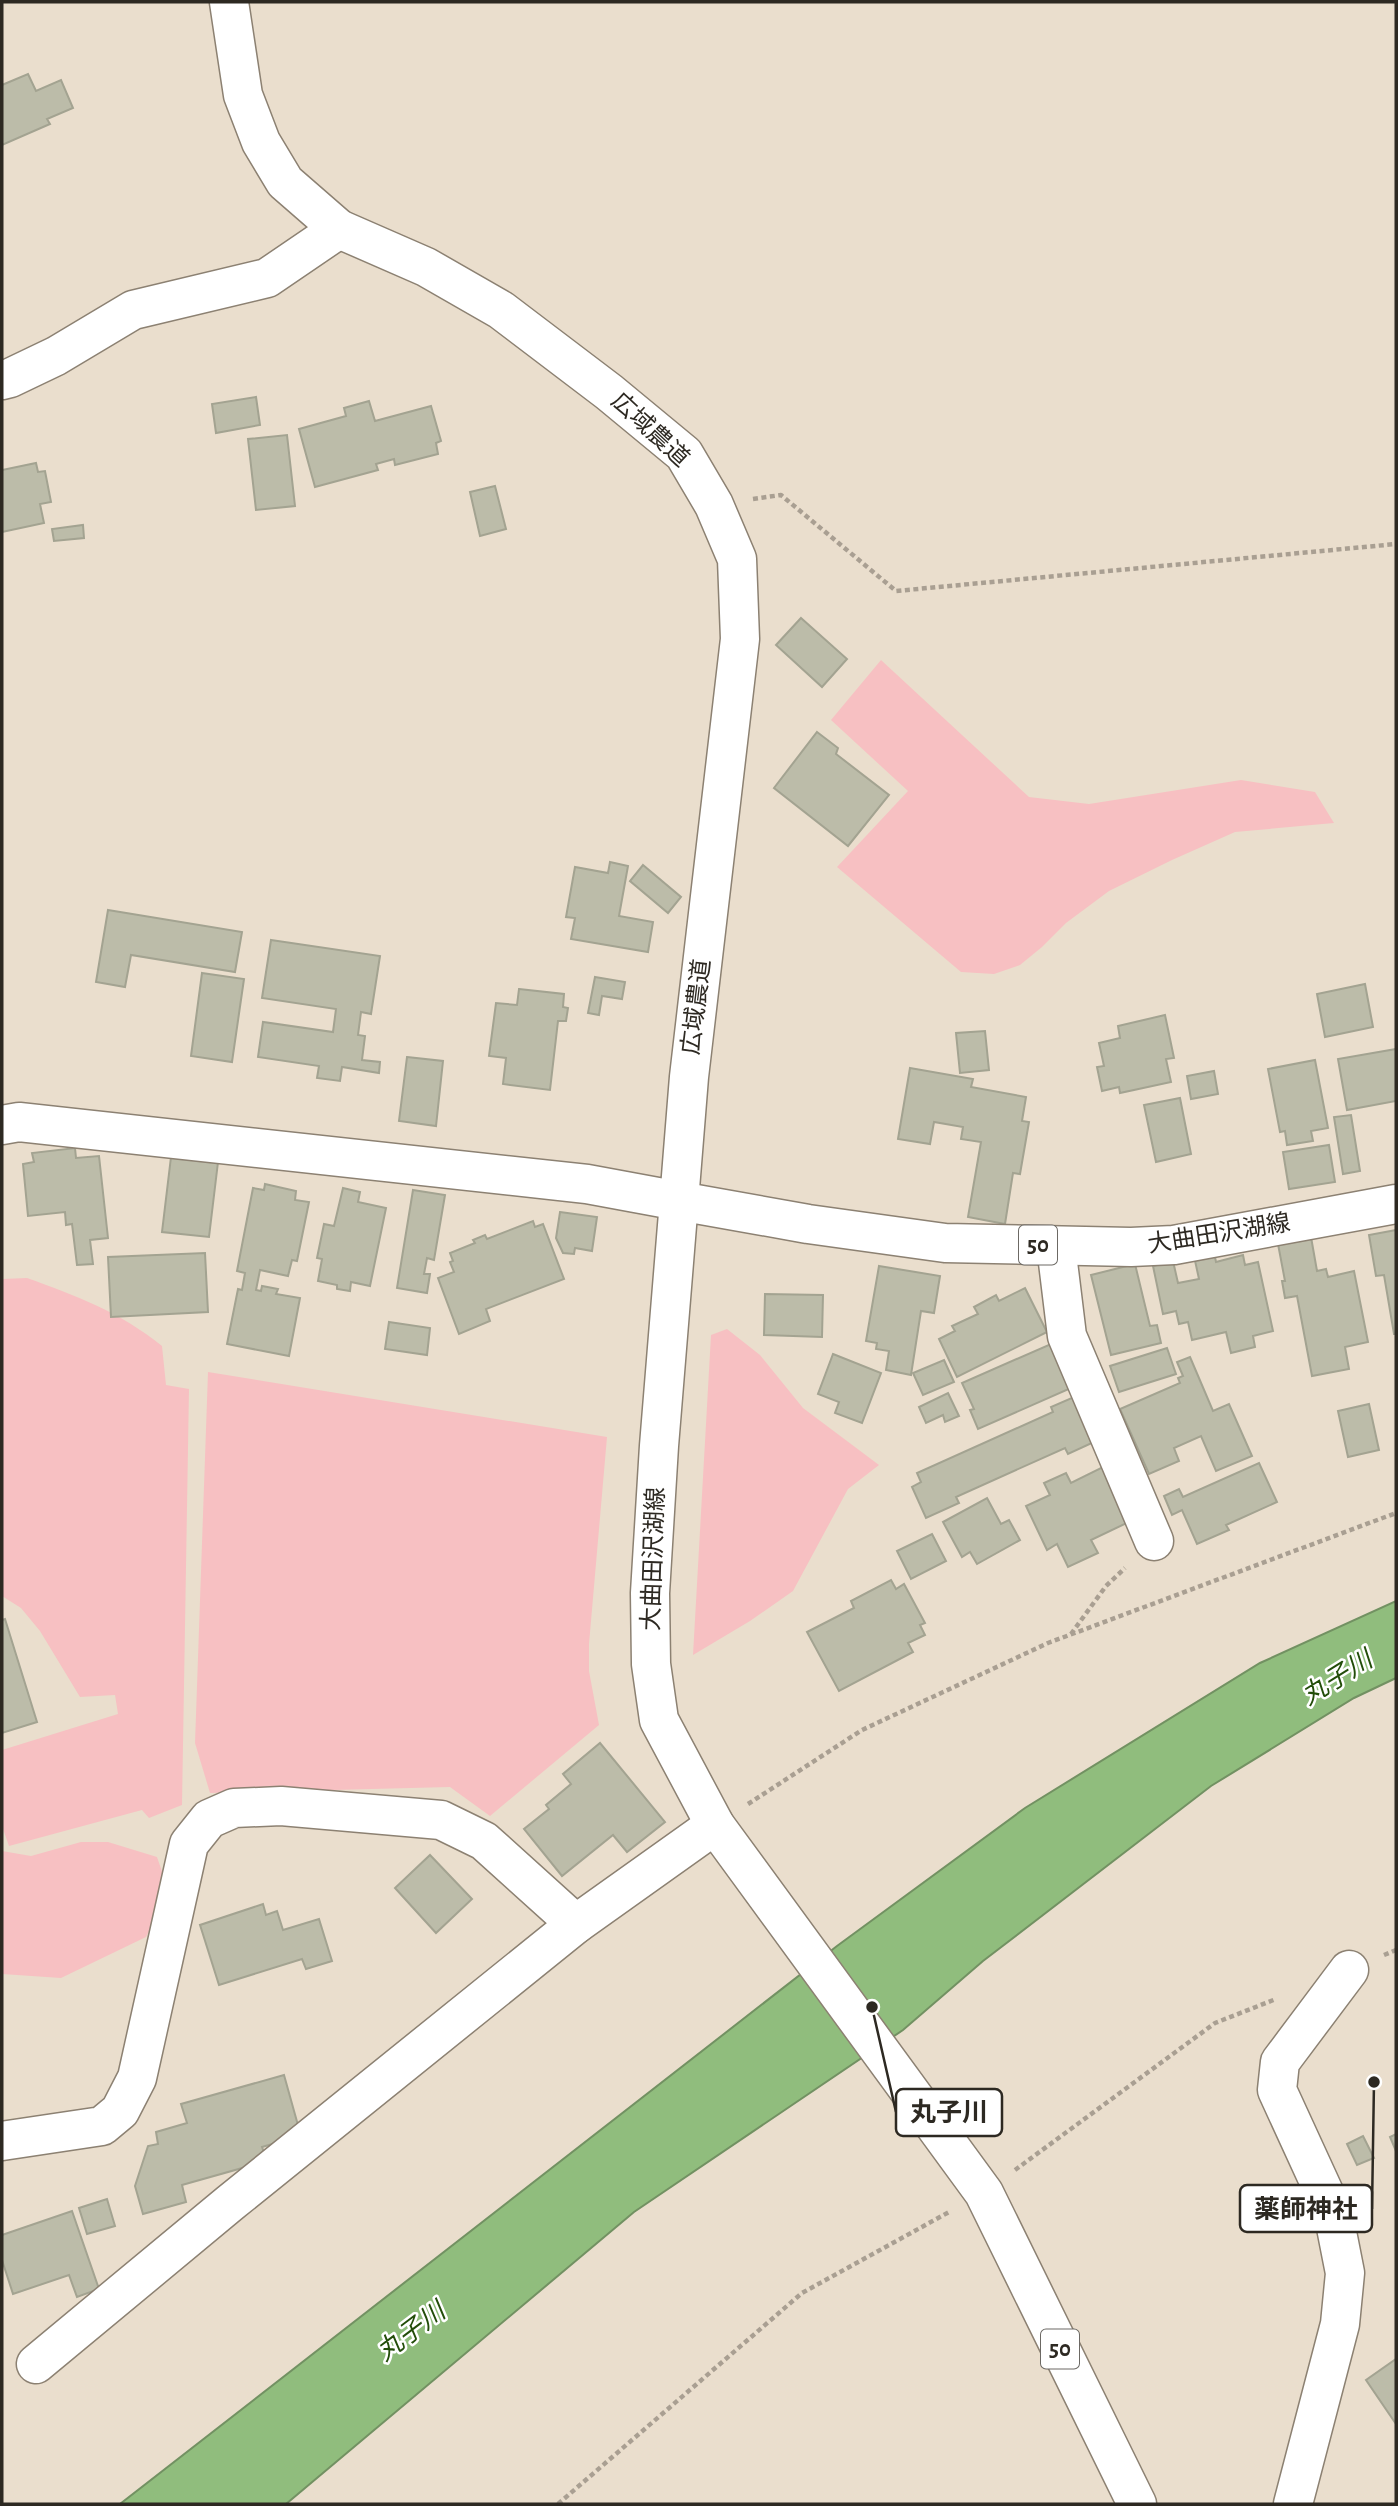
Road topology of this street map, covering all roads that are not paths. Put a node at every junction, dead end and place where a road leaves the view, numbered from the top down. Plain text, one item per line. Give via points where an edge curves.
1 (229, 2) edge
2 (339, 229) junction
3 (2, 380) edge
4 (2, 1125) edge
5 (679, 1201) junction
6 (1396, 1204) edge
7 (1056, 1246) junction
8 (1154, 1541) road end
9 (715, 1825) junction
10 (576, 1924) junction
11 (1349, 1970) road end
12 (2, 2141) edge
13 (36, 2364) dead end
14 (1137, 2504) edge
15 (1293, 2504) edge

1 - 2 street, 広域農道 via 243,95 261,142 285,182
2 - 3 street via 267,278 133,310 57,356
2 - 5 street, 広域農道 via 426,267 501,310 609,391 684,454 714,505 737,559 740,639
4 - 5 street via 19,1122 573,1182
5 - 7 street, 大曲田沢湖線 / 50 via 945,1243
5 - 9 street, 大曲田沢湖線 / 50 via 658,1459 651,1664 659,1720
6 - 7 street, 大曲田沢湖線 / 50 via 1174,1245
7 - 8 street via 1067,1336
9 - 10 street
9 - 14 street, 大曲田沢湖線 / 50 via 984,2193
10 - 12 street via 484,1841 441,1820 281,1806 234,1808 209,1819 189,1844 137,2078 120,2111 102,2126
10 - 13 street
11 - 15 street via 1280,2062 1277,2090 1333,2212 1345,2273 1340,2324

